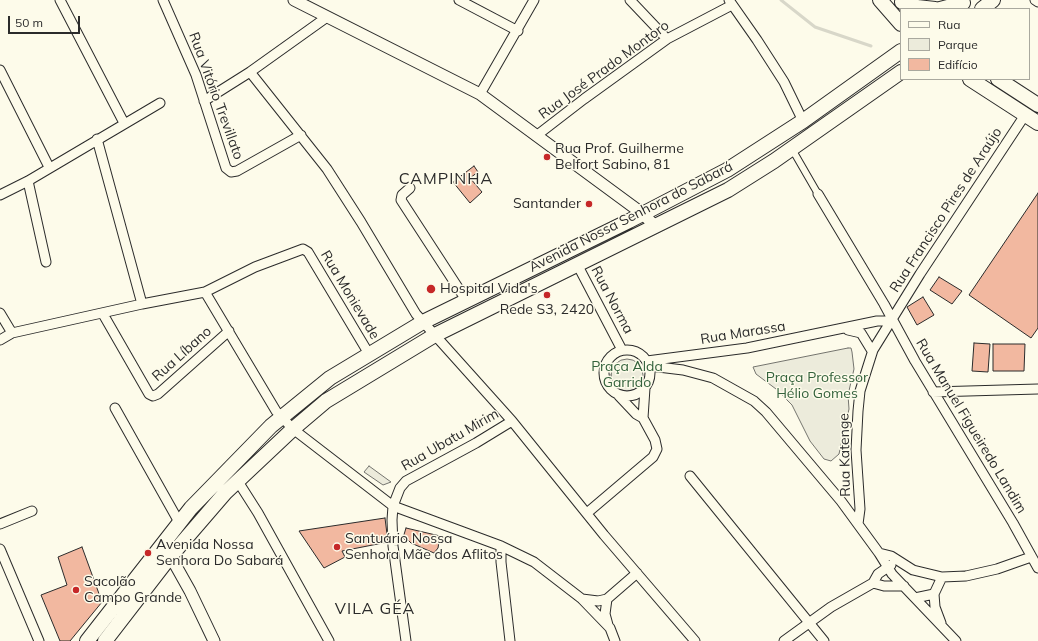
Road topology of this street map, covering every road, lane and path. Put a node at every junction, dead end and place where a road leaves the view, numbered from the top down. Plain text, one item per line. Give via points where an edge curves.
1 (60, 0) edge
2 (163, 0) edge
3 (294, 0) edge
4 (459, 0) edge
5 (534, 0) edge
6 (630, 0) edge
7 (880, 0) edge
8 (993, 0) edge
9 (1035, 0) edge
10 (730, 2) edge
11 (1038, 2) edge
12 (904, 4) edge
13 (962, 5) edge
14 (926, 8) edge
15 (946, 8) edge
16 (983, 8) edge
17 (327, 17) junction
18 (900, 23) edge
19 (518, 31) junction
20 (667, 39) junction
21 (900, 52) edge
22 (900, 65) edge
23 (0, 70) edge
24 (250, 72) junction
25 (900, 73) edge
26 (972, 80) edge
27 (1000, 80) edge
28 (880, 86) junction
29 (480, 94) junction
30 (204, 100) junction
31 (160, 103) dead end
32 (1038, 105) edge
33 (1025, 115) junction
34 (803, 121) junction
35 (124, 123) junction
36 (1038, 123) edge
37 (301, 135) junction
38 (536, 136) junction
39 (97, 139) junction
40 (792, 149) junction
41 (49, 167) junction
42 (28, 181) junction
43 (410, 188) dead end
44 (818, 194) joint
45 (0, 195) edge
46 (643, 214) junction
47 (656, 226) junction
48 (46, 262) dead end
49 (577, 264) junction
50 (205, 292) junction
51 (466, 300) junction
52 (142, 304) junction
53 (0, 313) edge
54 (103, 314) junction
55 (891, 321) junction
56 (423, 322) junction
57 (844, 329) junction
58 (229, 330) junction
59 (12, 333) junction
60 (435, 335) junction
61 (0, 340) edge
62 (622, 350) junction
63 (872, 351) junction
64 (369, 354) junction
65 (649, 364) junction
66 (645, 388) junction
67 (1038, 389) edge
68 (933, 392) junction
69 (619, 396) junction
70 (115, 408) dead end
71 (281, 418) junction
72 (643, 418) junction
73 (512, 421) junction
74 (293, 429) junction
75 (690, 476) dead end
76 (237, 480) junction
77 (393, 506) junction
78 (32, 511) dead end
79 (587, 512) junction
80 (180, 522) junction
81 (0, 524) edge
82 (858, 524) junction
83 (501, 546) junction
84 (0, 549) edge
85 (879, 553) junction
86 (1031, 557) junction
87 (169, 558) junction
88 (897, 560) junction
89 (1038, 568) edge
90 (888, 569) junction
91 (637, 573) junction
92 (942, 577) junction
93 (873, 583) junction
94 (904, 586) junction
95 (934, 594) junction
96 (915, 598) junction
97 (582, 599) junction
98 (607, 599) junction
99 (809, 622) junction
100 (941, 625) junction
101 (610, 628) junction
102 (39, 641) edge
103 (87, 641) edge
104 (105, 641) edge
105 (214, 641) edge
106 (329, 641) edge
107 (406, 641) edge
108 (508, 641) edge
109 (615, 641) edge
110 (695, 641) edge
111 (784, 641) edge
112 (824, 641) edge
113 (956, 641) edge

1 - 35 street
2 - 30 street, Rua Vitório Trevillato via 187,52
3 - 17 street
4 - 19 street
5 - 19 street
6 - 20 street
7 - 18 main road
8 - 16 main road
9 - 11 street
10 - 20 street, Rua José Prado Montoro
10 - 34 street via 784,82
12 - 14 main road
13 - 15 main road
17 - 24 street
17 - 29 street
19 - 29 street
20 - 38 street, Rua José Prado Montoro
21 - 34 main road, Avenida Nossa Senhora do Sabará
22 - 28 main road
23 - 41 street
24 - 30 street
24 - 37 street
25 - 28 main road, Avenida Nossa Senhora do Sabará
26 - 33 main road
27 - 32 main road
28 - 40 main road, Avenida Nossa Senhora do Sabará
29 - 38 street
30 - 37 street, Rua Vitório Trevillato via 226,168 231,172
31 - 35 street
33 - 36 main road
33 - 55 street, Rua Francisco Pires de Araújo
34 - 46 main road, Avenida Nossa Senhora do Sabará via 742,161
35 - 39 street
37 - 56 street via 331,176
38 - 46 street
39 - 41 street
39 - 52 street
40 - 44 street
40 - 47 main road, Avenida Nossa Senhora do Sabará via 728,190
41 - 42 street
42 - 45 street
42 - 48 street
43 - 51 street via 401,199
44 - 55 street, Rua Manuel Figueiredo Landim via 884,304
46 - 47 street
46 - 51 main road, Avenida Nossa Senhora do Sabará
47 - 49 main road, Avenida Nossa Senhora do Sabará
49 - 60 main road, Avenida Nossa Senhora do Sabará
49 - 62 street, Rua Norma
50 - 52 street, Rua Monievade
50 - 58 street
50 - 64 street, Rua Monievade via 255,267 303,248 308,252
51 - 56 main road, Avenida Nossa Senhora do Sabará
52 - 54 street, Rua Monievade
53 - 59 street
54 - 58 street, Rua Líbano via 149,394 153,396
54 - 59 street, Rua Monievade
55 - 57 street, Rua Marassa via 877,321
55 - 63 street, Rua Katenge
55 - 68 street, Rua Manuel Figueiredo Landim
56 - 60 street
56 - 64 main road, Avenida Nossa Senhora do Sabará
57 - 63 street, Rua Marassa via 861,333
57 - 65 street, Rua Marassa
58 - 71 street
59 - 61 street, Rua Monievade
60 - 73 street
60 - 74 main road, Avenida Nossa Senhora do Sabará via 326,401
62 - 65 street via 638,352
62 - 69 street via 612,355 604,368 606,383
63 - 82 street, Rua Katenge via 860,391 858,412
64 - 71 main road, Avenida Nossa Senhora do Sabará via 330,378
65 - 66 street via 650,378
65 - 82 street via 713,378 754,401 841,500
66 - 69 street via 636,395
66 - 72 street
67 - 68 street
68 - 86 street, Rua Manuel Figueiredo Landim
69 - 72 street
70 - 80 street
71 - 74 street
71 - 80 main road, Avenida Nossa Senhora do Sabará via 224,473
72 - 79 street via 655,440 657,449 653,457
73 - 77 street, Rua Ubatu Mirim via 406,481 400,488
73 - 79 street
74 - 76 main road, Avenida Nossa Senhora do Sabará
74 - 77 street
75 - 99 street
76 - 87 main road, Avenida Nossa Senhora do Sabará
76 - 106 street
77 - 83 street
77 - 107 street, Rua Ubatu Mirim via 393,546
78 - 81 street
79 - 91 street
80 - 103 main road, Avenida Nossa Senhora do Sabará
82 - 85 street
83 - 97 street via 534,562
83 - 108 street
84 - 102 street
85 - 88 street
85 - 90 street
86 - 89 street, Rua Manuel Figueiredo Landim
86 - 92 street via 966,576
87 - 104 main road, Avenida Nossa Senhora do Sabará
87 - 105 street via 190,591
88 - 90 street
88 - 92 street via 913,570
90 - 93 street via 878,574
90 - 94 street
91 - 98 street
91 - 110 street
92 - 95 street
93 - 94 street
93 - 99 street
94 - 96 street
95 - 96 street
95 - 100 street
96 - 100 street
97 - 98 street
97 - 101 street
98 - 101 street via 605,617
99 - 111 street
99 - 112 street
100 - 113 street
101 - 109 street

